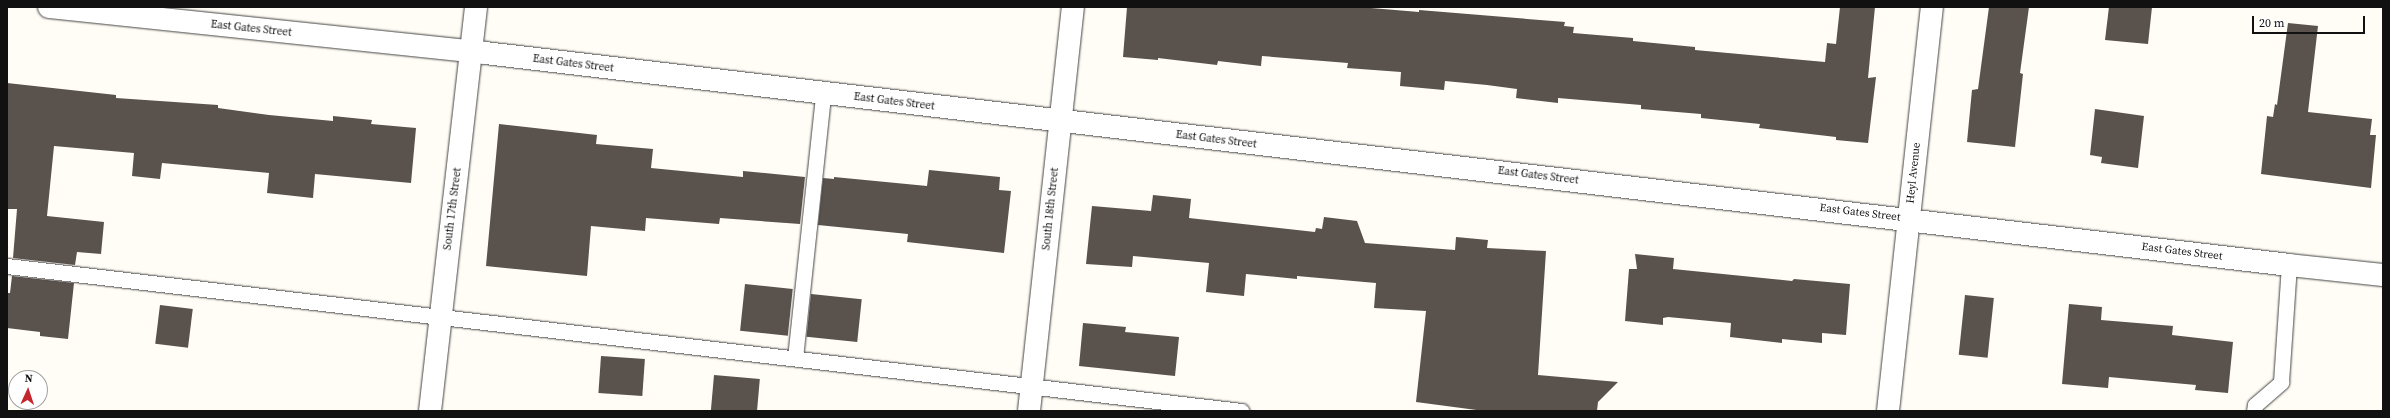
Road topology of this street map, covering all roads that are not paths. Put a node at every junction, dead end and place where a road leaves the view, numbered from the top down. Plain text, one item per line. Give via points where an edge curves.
1 (49, 7) edge
2 (476, 7) edge
3 (1073, 7) edge
4 (1932, 7) edge
5 (471, 53) junction
6 (823, 94) junction
7 (1061, 122) junction
8 (1909, 219) junction
9 (2289, 265) junction
10 (7, 266) edge
11 (2383, 274) edge
12 (441, 317) junction
13 (795, 358) junction
14 (1032, 387) junction
15 (430, 411) edge
16 (1029, 411) edge
17 (1242, 411) edge
18 (1888, 411) edge
19 (2254, 411) edge

1 - 5 street, East Gates Street
2 - 5 street, South 17th Street
3 - 7 street, South 18th Street
4 - 8 street, Heyl Avenue
5 - 6 street, East Gates Street
5 - 12 street, South 17th Street
6 - 7 street, East Gates Street
6 - 13 lane
7 - 8 street, East Gates Street
7 - 14 street, South 18th Street
8 - 9 street, East Gates Street
8 - 18 street, Heyl Avenue
9 - 11 street, East Gates Street
9 - 19 lane via 2281,382 2255,405
10 - 12 lane
12 - 13 lane
12 - 15 street, South 17th Street
13 - 14 lane
14 - 16 street, South 18th Street
14 - 17 lane

